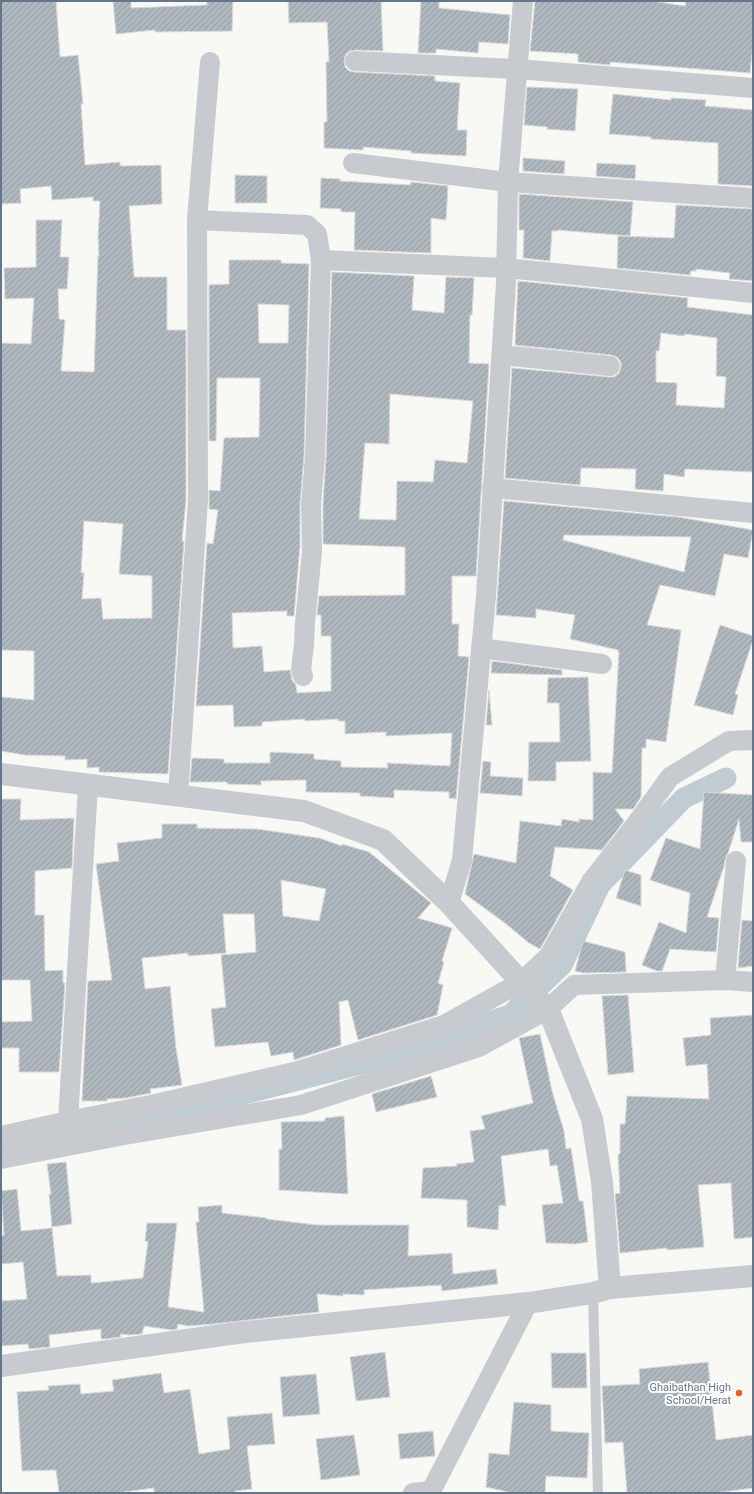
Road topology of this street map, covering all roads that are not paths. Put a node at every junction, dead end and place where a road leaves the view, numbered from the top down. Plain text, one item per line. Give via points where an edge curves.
1 (523, 1) edge
2 (355, 61) dead end
3 (210, 62) dead end
4 (517, 69) junction
5 (753, 88) edge
6 (352, 163) dead end
7 (508, 182) junction
8 (753, 198) edge
9 (197, 220) junction
10 (321, 260) junction
11 (506, 268) junction
12 (753, 293) edge
13 (502, 355) junction
14 (610, 366) dead end
15 (492, 488) junction
16 (753, 513) edge
17 (481, 648) junction
18 (602, 664) dead end
19 (303, 676) dead end
20 (753, 740) edge
21 (1, 774) edge
22 (88, 786) junction
23 (178, 796) junction
24 (736, 861) dead end
25 (449, 903) junction
26 (725, 980) junction
27 (521, 982) junction
28 (753, 982) edge
29 (548, 1009) junction
30 (68, 1120) junction
31 (1, 1136) edge
32 (1, 1159) edge
33 (753, 1276) edge
34 (602, 1291) junction
35 (528, 1304) junction
36 (1, 1366) edge
37 (424, 1492) edge
38 (598, 1493) edge

1 - 4 street
2 - 4 street
3 - 9 street
4 - 5 street
4 - 7 street
6 - 7 street
7 - 8 street
7 - 11 street
9 - 10 street via 307,225 317,234
9 - 23 street via 198,500
10 - 11 street
10 - 19 street via 315,457 311,504 312,551 304,623 301,670
11 - 12 street
11 - 13 street
13 - 14 street
13 - 15 street
15 - 16 street
15 - 17 street
17 - 18 street
17 - 25 street via 462,860
20 - 27 street via 729,741 670,777 590,882 549,956
21 - 22 street
22 - 23 street
22 - 30 street
23 - 25 street via 304,811 383,840
24 - 26 street
25 - 27 street
26 - 28 street
26 - 29 street via 574,985
27 - 29 street
27 - 30 street via 444,1025 298,1071 154,1104
29 - 32 street via 479,1047 301,1105
29 - 34 street via 592,1119 602,1182
30 - 31 street
33 - 34 street
34 - 35 street
34 - 38 lane
35 - 36 street via 237,1333
35 - 37 street

